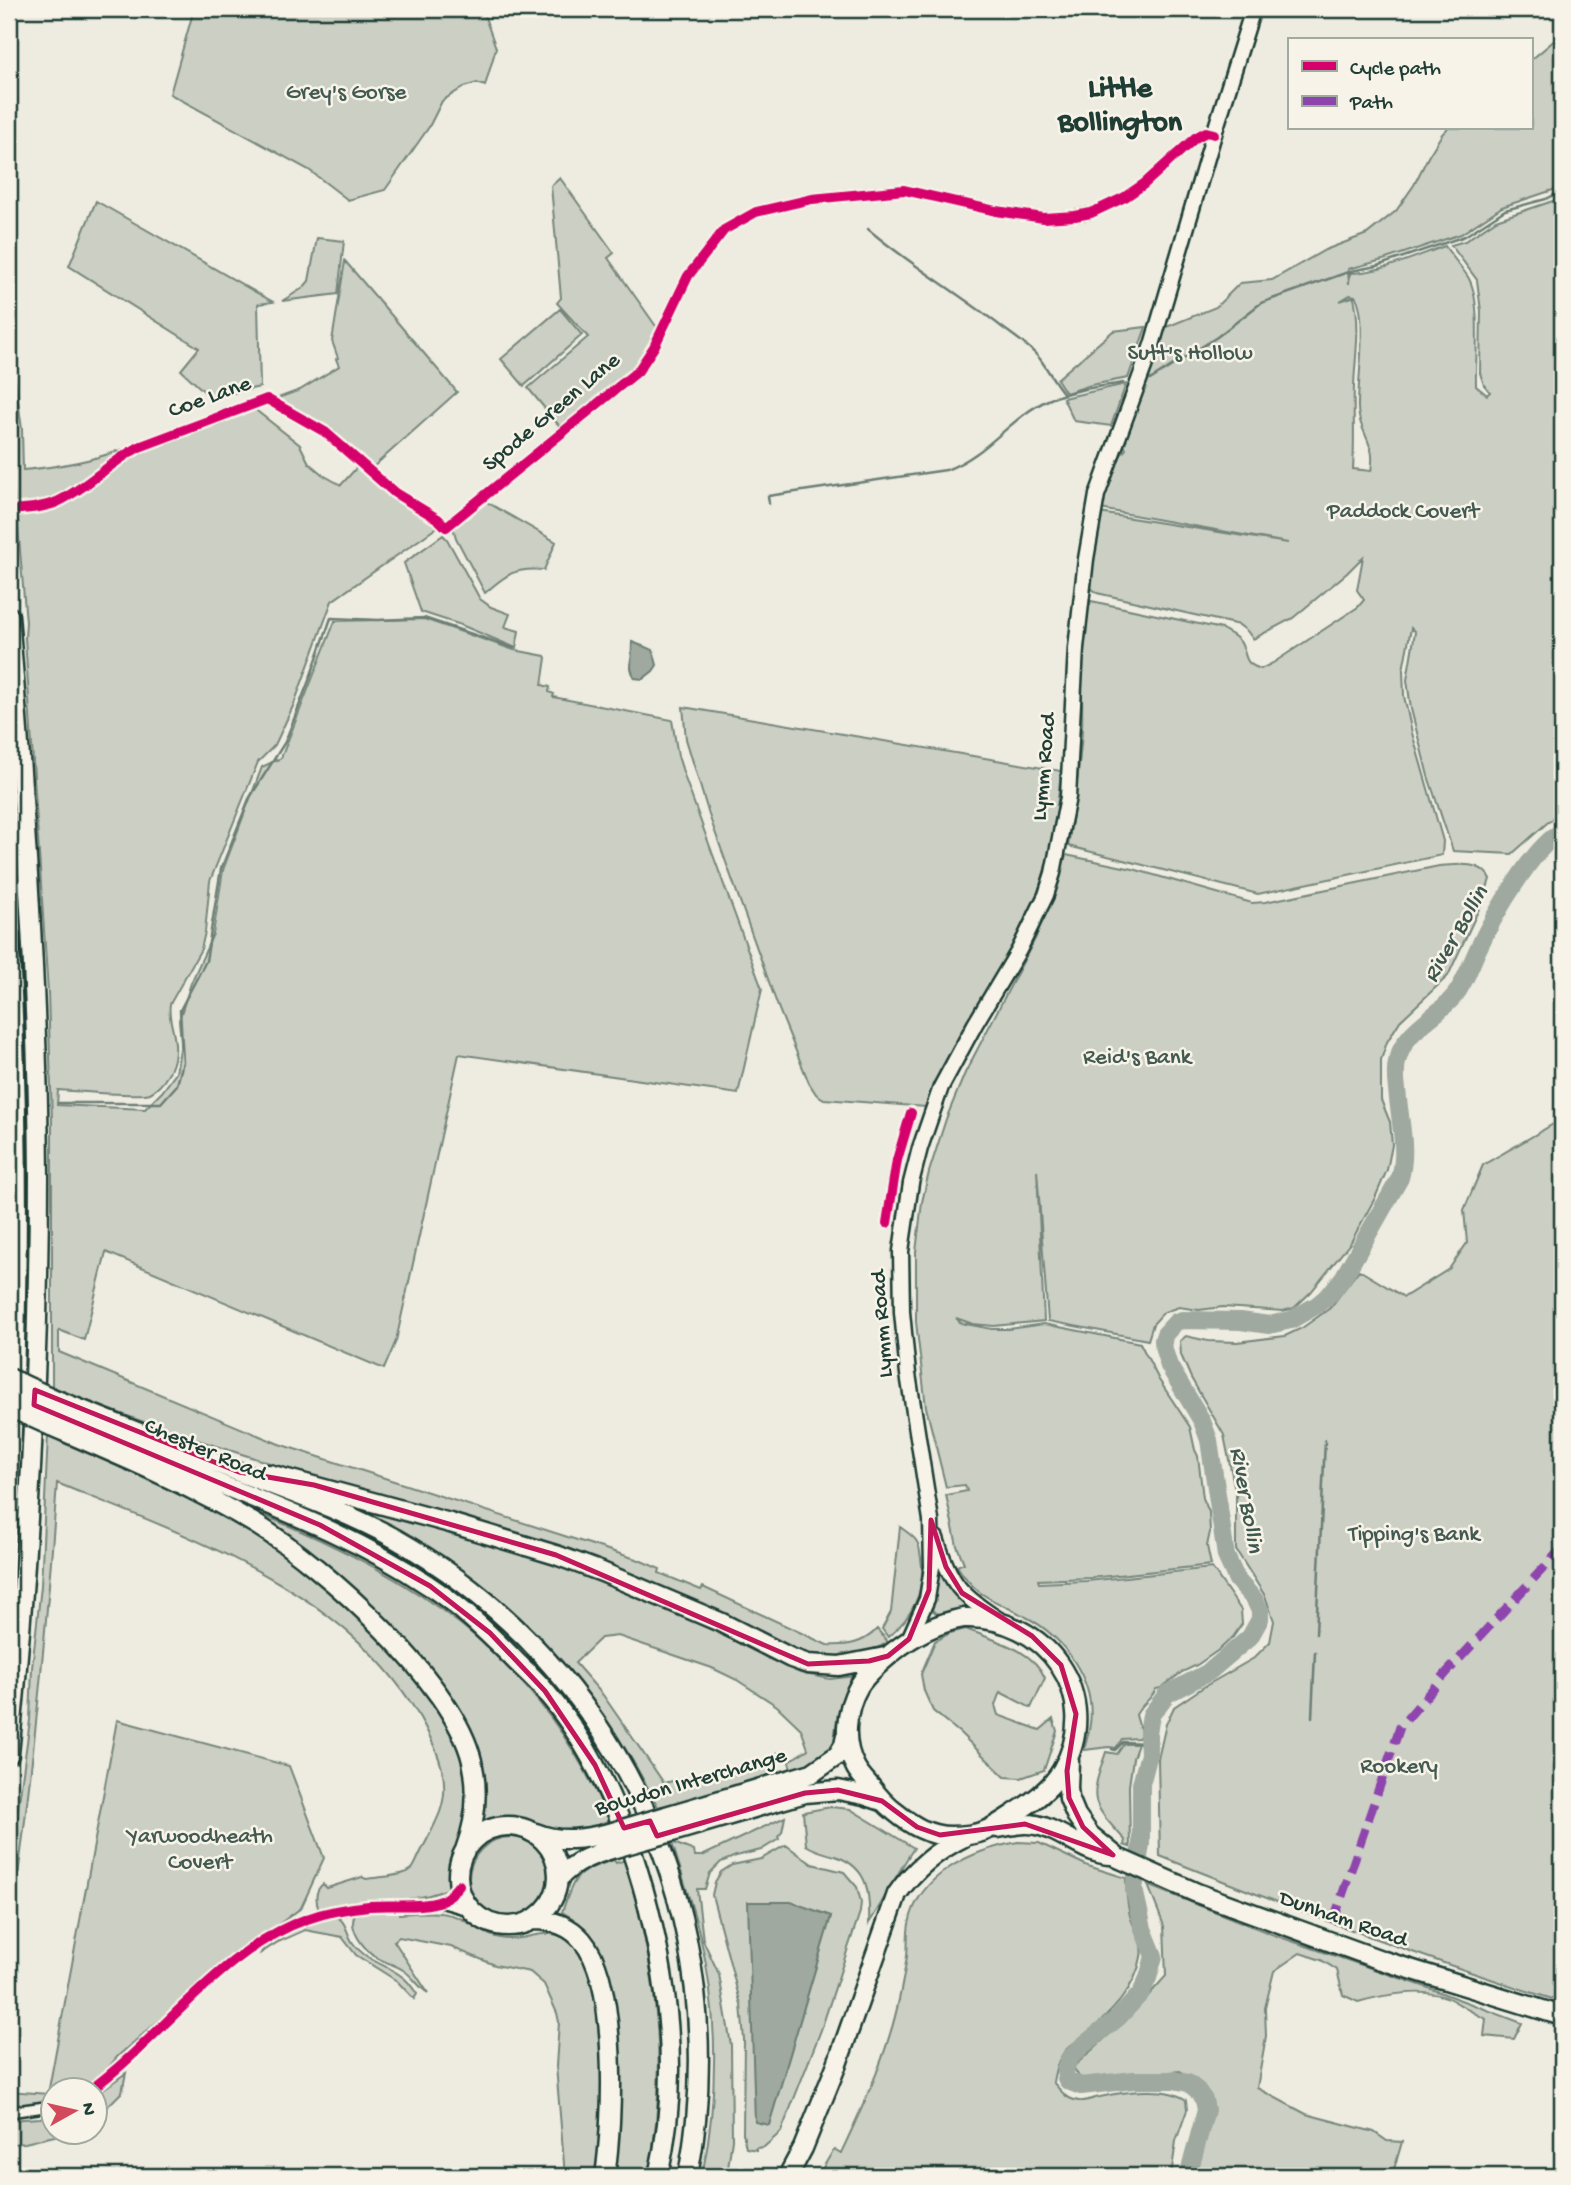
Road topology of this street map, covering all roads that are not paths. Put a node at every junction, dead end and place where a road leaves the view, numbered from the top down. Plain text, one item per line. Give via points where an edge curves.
1 (1253, 9) edge
2 (1214, 134) junction
3 (9, 510) edge
4 (446, 527) joint
5 (9, 616) edge
6 (9, 936) edge
7 (14, 1052) junction
8 (911, 1113) dead end
9 (9, 1164) edge
10 (887, 1223) dead end
11 (9, 1378) edge
12 (9, 1393) edge
13 (9, 1407) edge
14 (51, 1412) junction
15 (239, 1472) junction
16 (9, 1492) edge
17 (931, 1520) junction
18 (1002, 1622) junction
19 (909, 1639) junction
20 (888, 1656) junction
21 (847, 1733) junction
22 (1070, 1749) junction
23 (9, 1754) edge
24 (882, 1801) junction
25 (669, 1824) junction
26 (993, 1829) junction
27 (530, 1830) junction
28 (971, 1834) junction
29 (612, 1840) junction
30 (465, 1850) junction
31 (1115, 1856) junction
32 (559, 1878) junction
33 (459, 1885) junction
34 (440, 1902) junction
35 (472, 1911) junction
36 (534, 1920) junction
37 (1562, 2016) edge
38 (108, 2077) edge
39 (38, 2108) edge
40 (9, 2112) edge
41 (605, 2176) edge
42 (658, 2176) edge
43 (688, 2176) edge
44 (788, 2176) edge

1 - 2 main road, Lymm Road
2 - 4 street, Spode Green Lane via 1206,132 1195,138 1125,197 1074,216 1044,218 996,211 904,190 812,199 757,212 724,230 688,276 638,371
2 - 17 main road, Lymm Road via 1152,345 1097,495 1076,648 1068,797 1053,873 1019,950 941,1087 911,1183 901,1251 902,1312
3 - 4 street, Coe Lane via 55,503 126,453 267,399 325,432 395,493
5 - 23 highway via 33,960 39,1176 32,1471
6 - 7 highway
7 - 9 highway
7 - 16 highway via 17,1253
8 - 10 street via 897,1160
11 - 14 highway, Chester Road, bridge
12 - 14 highway, Chester Road, bridge
13 - 14 highway, bridge
14 - 15 highway, Chester Road
14 - 30 highway via 260,1527 374,1621 426,1680 465,1740 476,1796
14 - 42 highway, Chester Road via 320,1525 381,1556 470,1616 545,1691 581,1741 614,1804 655,1935 668,2025 669,2092
15 - 20 highway via 270,1474 337,1491 556,1555 808,1664 839,1666
15 - 43 highway, Chester Road via 394,1538 469,1588 530,1642 561,1677 615,1753 656,1833 691,1956 700,2073
17 - 18 main road, Lymm Road via 956,1586
17 - 19 main road, Lymm Road via 929,1590
18 - 19 highway via 954,1620
18 - 22 highway via 1032,1636 1061,1665 1075,1703
19 - 20 highway
20 - 21 highway via 860,1684 849,1710
21 - 24 highway via 855,1767
21 - 25 highway, Bowdon Interchange via 840,1753 812,1773
22 - 26 highway via 1050,1787
22 - 31 highway, Dunham Road via 1069,1798 1083,1827
24 - 25 highway, Bowdon Interchange via 838,1790 805,1793
24 - 28 highway via 929,1832
25 - 29 highway, Bowdon Interchange, bridge
26 - 28 highway
26 - 31 highway, Dunham Road via 1034,1825
27 - 29 highway, Bowdon Interchange via 567,1839
27 - 30 highway via 501,1826 486,1830
27 - 32 highway via 550,1849
28 - 44 highway via 932,1856 897,1894 833,2076
29 - 32 highway, Bowdon Interchange
30 - 33 highway via 459,1864
31 - 37 highway, Dunham Road via 1159,1877 1381,1960
32 - 36 highway via 554,1897
33 - 34 street
33 - 35 highway
34 - 35 street
34 - 38 street via 369,1906 285,1928 227,1968
35 - 36 highway via 506,1927
36 - 41 highway via 561,1923 589,1950 596,1965 611,2076
39 - 40 street

